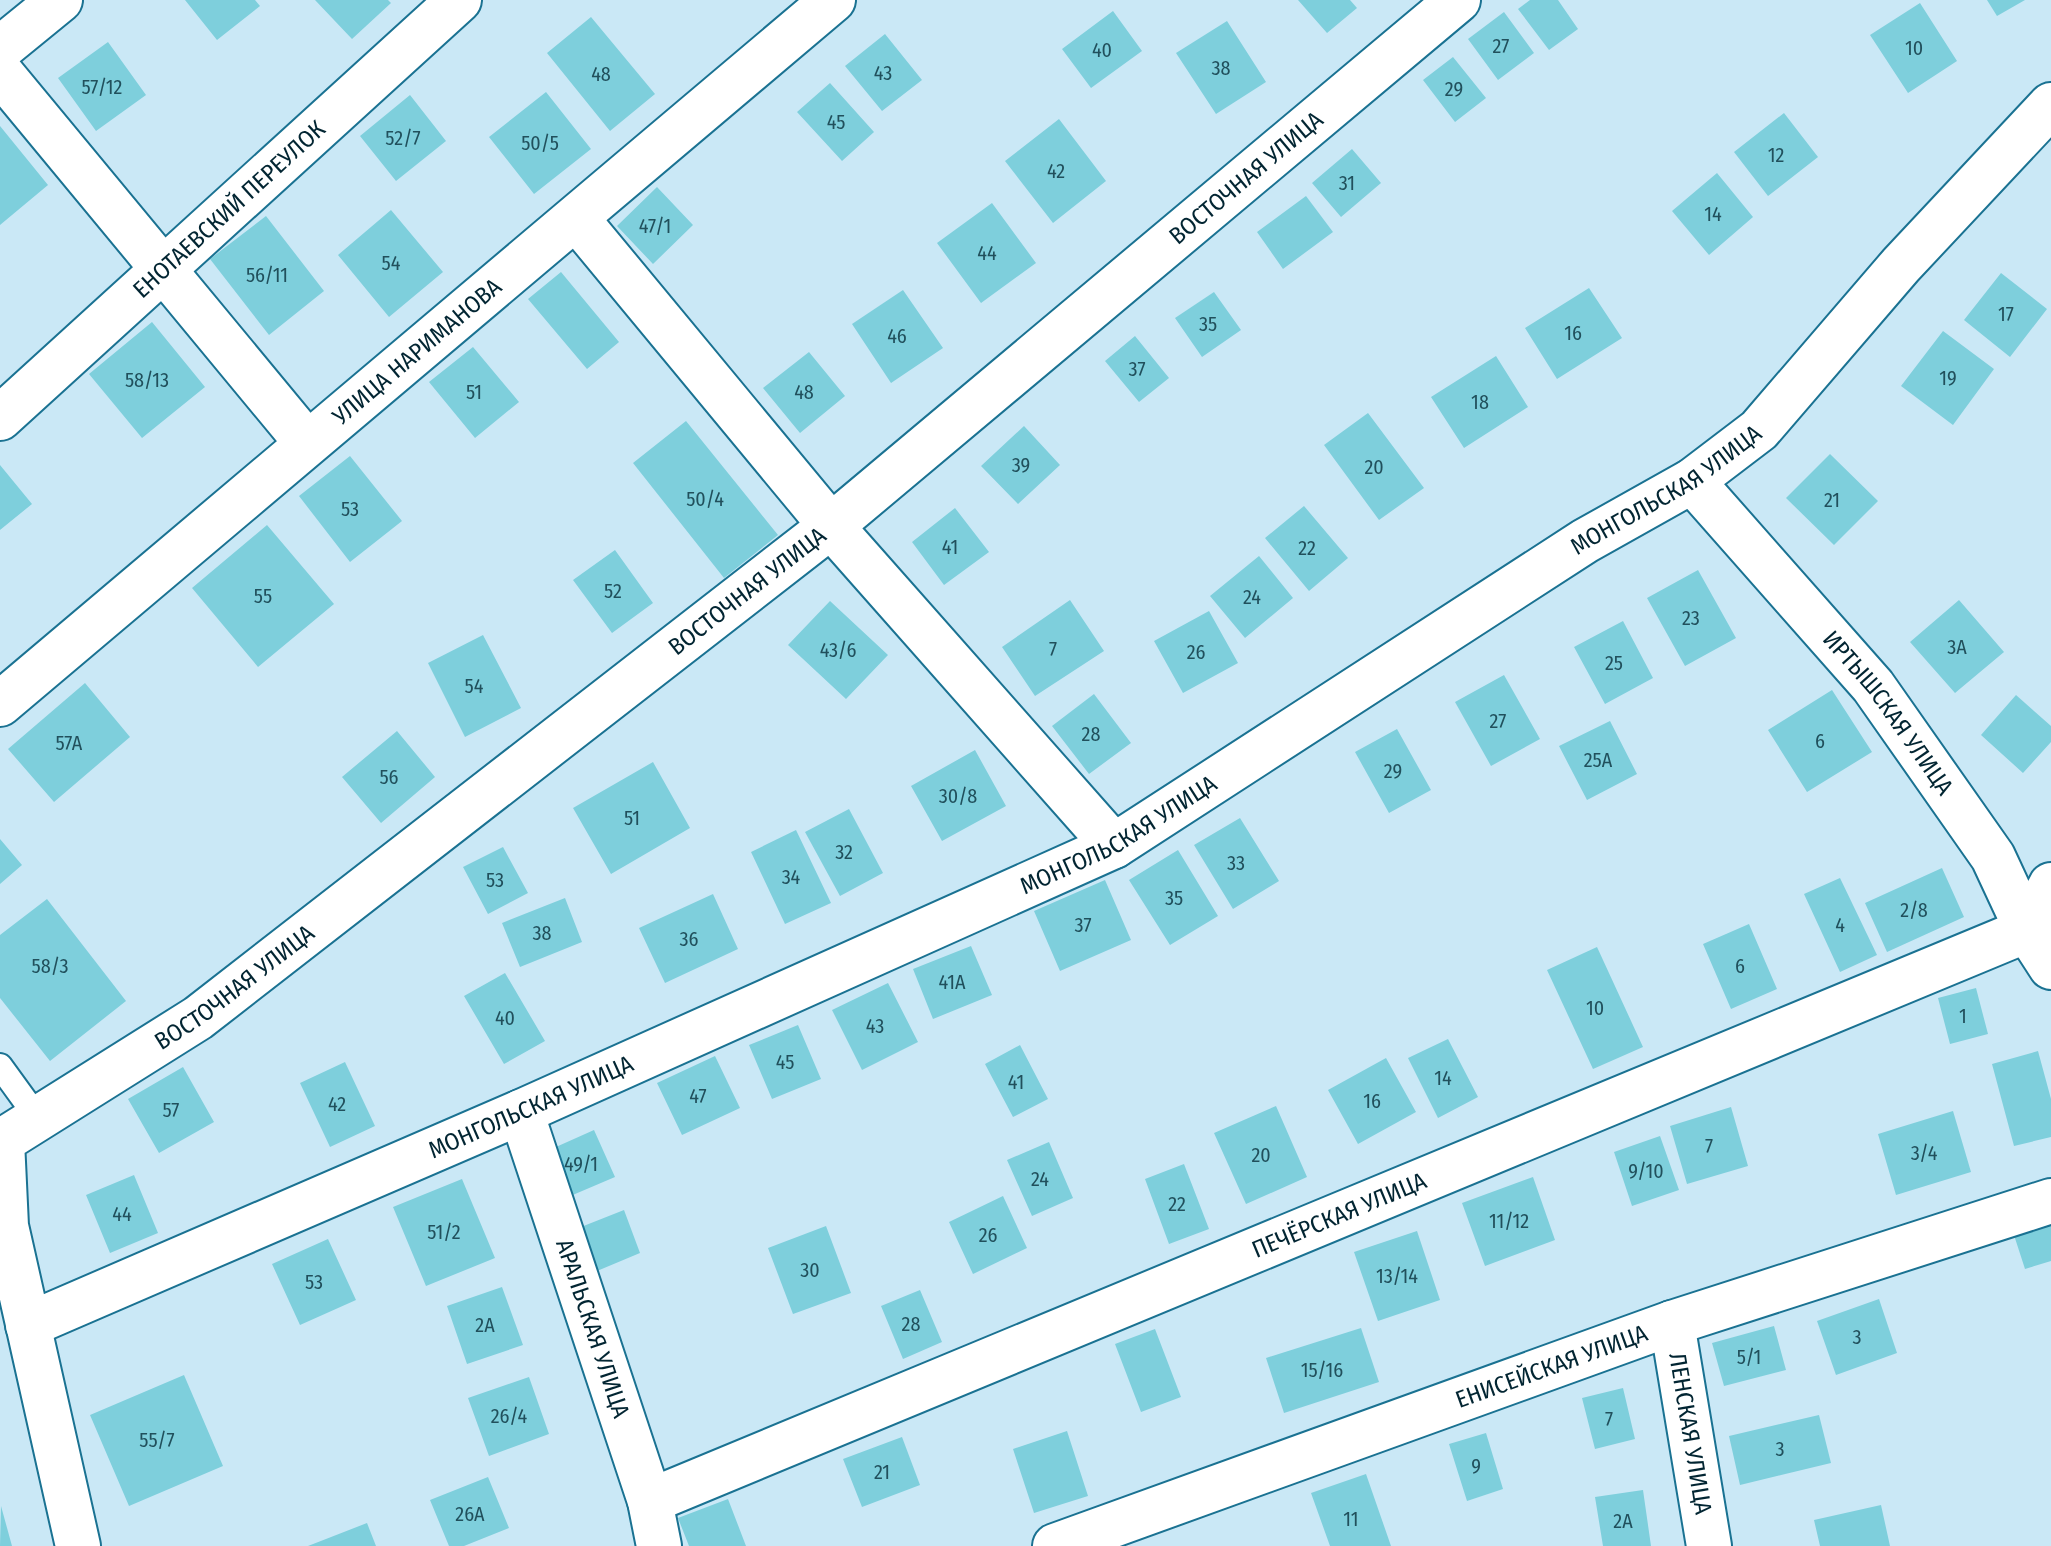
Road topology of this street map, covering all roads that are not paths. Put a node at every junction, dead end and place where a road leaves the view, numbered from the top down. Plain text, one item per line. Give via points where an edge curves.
1 (60, 0) edge
2 (459, 0) edge
3 (833, 0) edge
4 (1458, 0) edge
5 (0, 49) edge
6 (0, 72) edge
7 (2051, 105) edge
8 (576, 218) junction
9 (163, 268) junction
10 (0, 418) edge
11 (307, 443) junction
12 (1692, 481) junction
13 (831, 526) junction
14 (0, 704) edge
15 (1114, 846) junction
16 (2051, 885) edge
17 (2027, 930) junction
18 (2051, 967) edge
19 (0, 1066) edge
20 (521, 1112) junction
21 (20, 1129) junction
22 (2051, 1201) edge
23 (1672, 1323) junction
24 (28, 1325) junction
25 (650, 1501) junction
26 (78, 1546) edge
27 (659, 1546) edge
28 (1055, 1546) edge
29 (1709, 1546) edge

1 - 5 street
2 - 9 street, ЕНОТАЕВСКИЙ ПЕРЕУЛОК
3 - 8 street, УЛИЦА НАРИМАНОВА
4 - 13 street, ВОСТОЧНАЯ УЛИЦА
6 - 9 street
7 - 12 street, МОНГОЛЬСКАЯ УЛИЦА via 1901,265 1759,430
8 - 11 street, УЛИЦА НАРИМАНОВА
8 - 13 street
9 - 10 street, ЕНОТАЕВСКИЙ ПЕРЕУЛОК
9 - 11 street
11 - 14 street, УЛИЦА НАРИМАНОВА
12 - 15 street, МОНГОЛЬСКАЯ УЛИЦА via 1585,541
12 - 17 street, ИРТЫШСКАЯ УЛИЦА via 1873,686 1993,857
13 - 15 street
13 - 21 street, ВОСТОЧНАЯ УЛИЦА via 198,1018
15 - 20 street, МОНГОЛЬСКАЯ УЛИЦА
16 - 17 street
17 - 18 street, ИРТЫШСКАЯ УЛИЦА
17 - 25 street, ПЕЧЁРСКАЯ УЛИЦА
19 - 21 lane
20 - 24 street, МОНГОЛЬСКАЯ УЛИЦА
20 - 25 street, АРАЛЬСКАЯ УЛИЦА
21 - 24 street via 6,1226
22 - 23 street, ЕНИСЕЙСКАЯ УЛИЦА
23 - 28 street, ЕНИСЕЙСКАЯ УЛИЦА
23 - 29 street, ЛЕНСКАЯ УЛИЦА
24 - 26 street
25 - 27 street, АРАЛЬСКАЯ УЛИЦА

